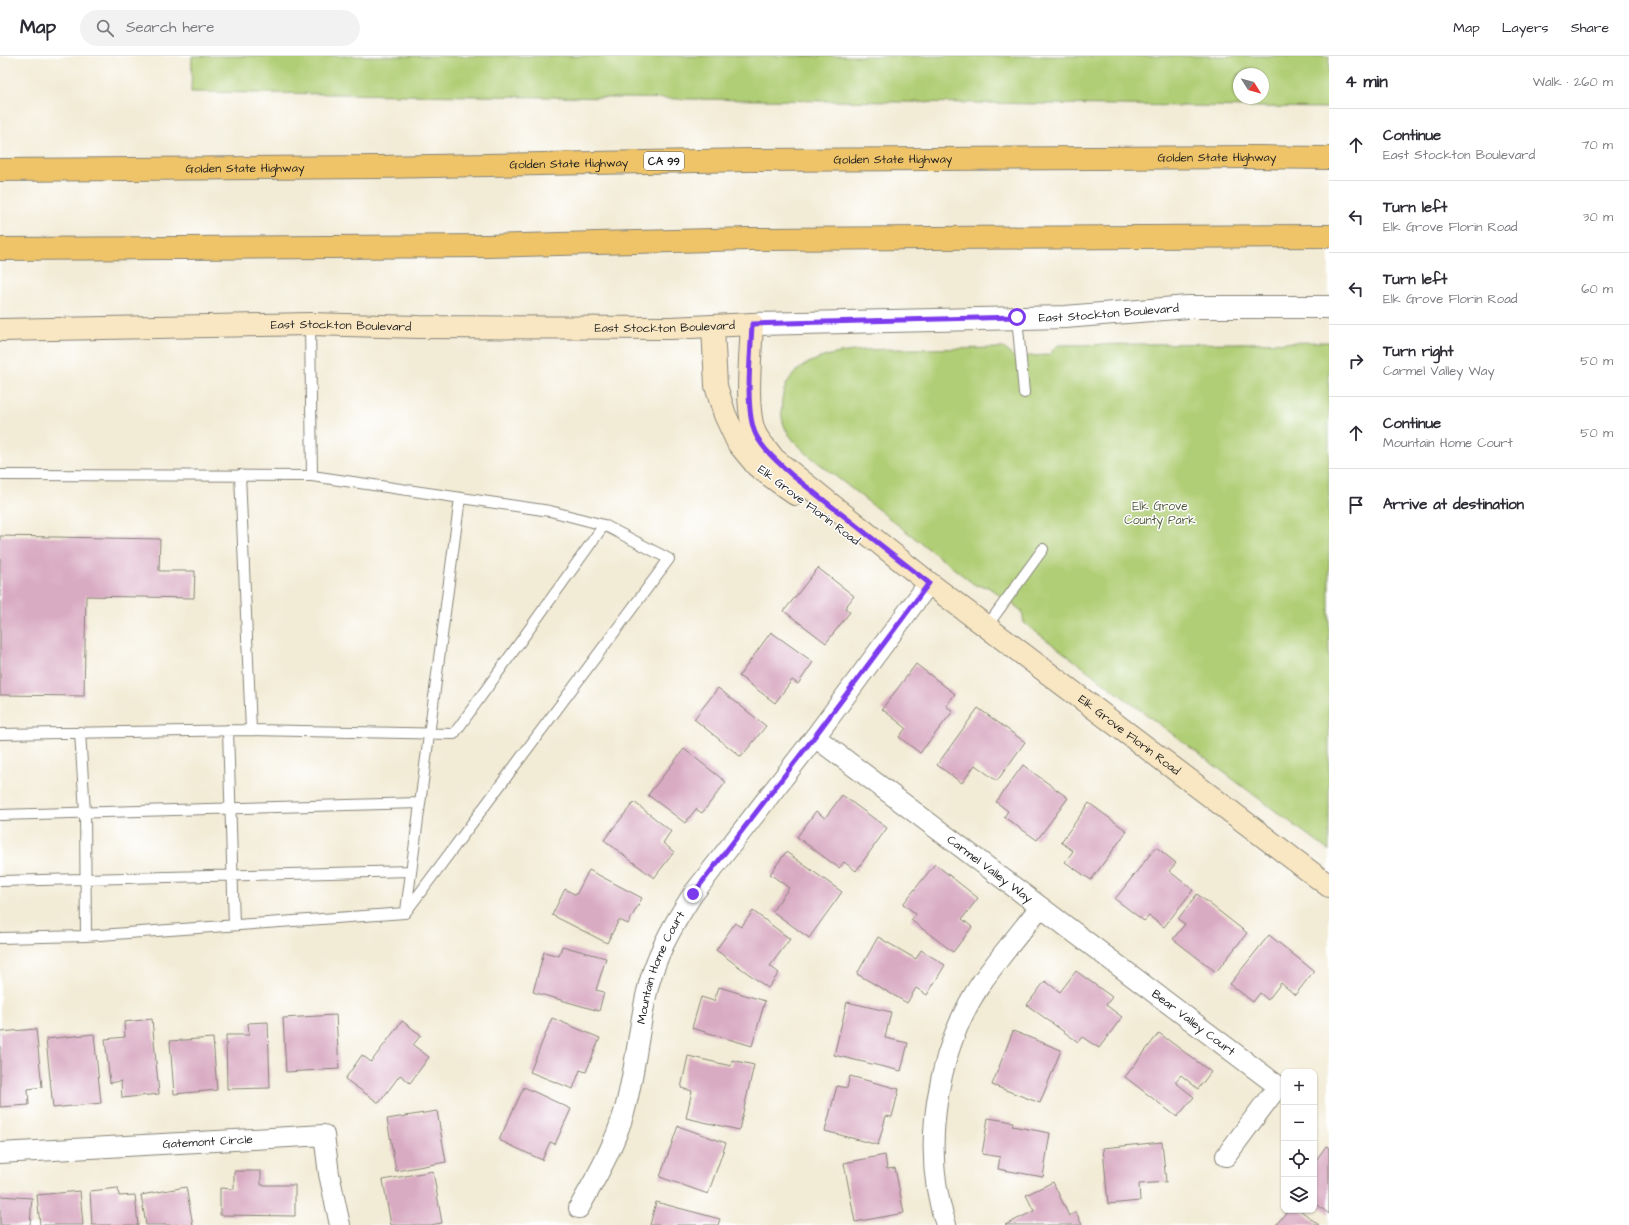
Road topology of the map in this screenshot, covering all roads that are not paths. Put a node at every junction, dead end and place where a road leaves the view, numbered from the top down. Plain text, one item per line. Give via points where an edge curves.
1 (1329, 158) edge
2 (0, 170) edge
3 (1329, 236) edge
4 (0, 249) edge
5 (1329, 307) edge
6 (1017, 317) junction
7 (310, 324) junction
8 (752, 324) junction
9 (713, 326) junction
10 (0, 330) edge
11 (1024, 392) dead end
12 (0, 475) edge
13 (240, 475) junction
14 (312, 476) junction
15 (460, 498) junction
16 (604, 525) junction
17 (1043, 549) dead end
18 (929, 583) junction
19 (987, 626) junction
20 (228, 730) junction
21 (251, 730) junction
22 (80, 732) junction
23 (0, 734) edge
24 (429, 734) junction
25 (815, 736) junction
26 (419, 803) junction
27 (231, 808) junction
28 (85, 812) junction
29 (0, 815) edge
30 (411, 871) junction
31 (232, 876) junction
32 (86, 879) junction
33 (0, 881) edge
34 (1329, 886) edge
35 (1040, 907) junction
36 (405, 913) junction
37 (234, 925) junction
38 (86, 936) junction
39 (0, 938) edge
40 (0, 1153) edge
41 (1226, 1156) dead end
42 (579, 1208) dead end
43 (340, 1225) edge
44 (946, 1225) edge

1 - 2 highway, Golden State Highway / CA 99 via 750,160 377,167
3 - 4 highway via 757,239 487,246
5 - 6 street, East Stockton Boulevard via 1188,307 1065,317
6 - 8 street, East Stockton Boulevard
6 - 11 lane
7 - 9 main road, East Stockton Boulevard via 419,327
7 - 10 main road, East Stockton Boulevard
7 - 14 lane
8 - 9 main road, East Stockton Boulevard
8 - 18 main road, Elk Grove Florin Road via 750,407 756,434 773,458 793,476
9 - 18 main road, Elk Grove Florin Road via 716,386 738,443 757,466 859,544
12 - 13 lane
13 - 14 lane
13 - 21 lane
14 - 15 lane
15 - 16 lane via 550,511
15 - 24 lane
16 - 24 lane via 454,734
16 - 36 lane via 669,560
17 - 19 lane
18 - 19 main road, Elk Grove Florin Road
18 - 25 street
19 - 34 main road, Elk Grove Florin Road
20 - 21 lane
20 - 22 lane
20 - 27 lane
21 - 24 lane
22 - 23 lane
22 - 28 lane
24 - 26 lane
25 - 35 street, Carmel Valley Way
25 - 42 street, Mountain Home Court via 693,894 664,942 646,995 632,1083 624,1111 604,1164
26 - 27 lane
26 - 30 lane
27 - 28 lane
27 - 31 lane
28 - 29 lane
28 - 32 lane
30 - 31 lane
30 - 36 lane
31 - 32 lane
31 - 37 lane
32 - 33 lane
32 - 38 lane
35 - 41 street, Bear Valley Court via 1278,1086
35 - 44 street, Carmel Valley Way via 982,983 954,1038 945,1066 938,1096 934,1158
36 - 37 lane
37 - 38 lane
38 - 39 lane
40 - 43 street, Gatemont Circle via 324,1135

